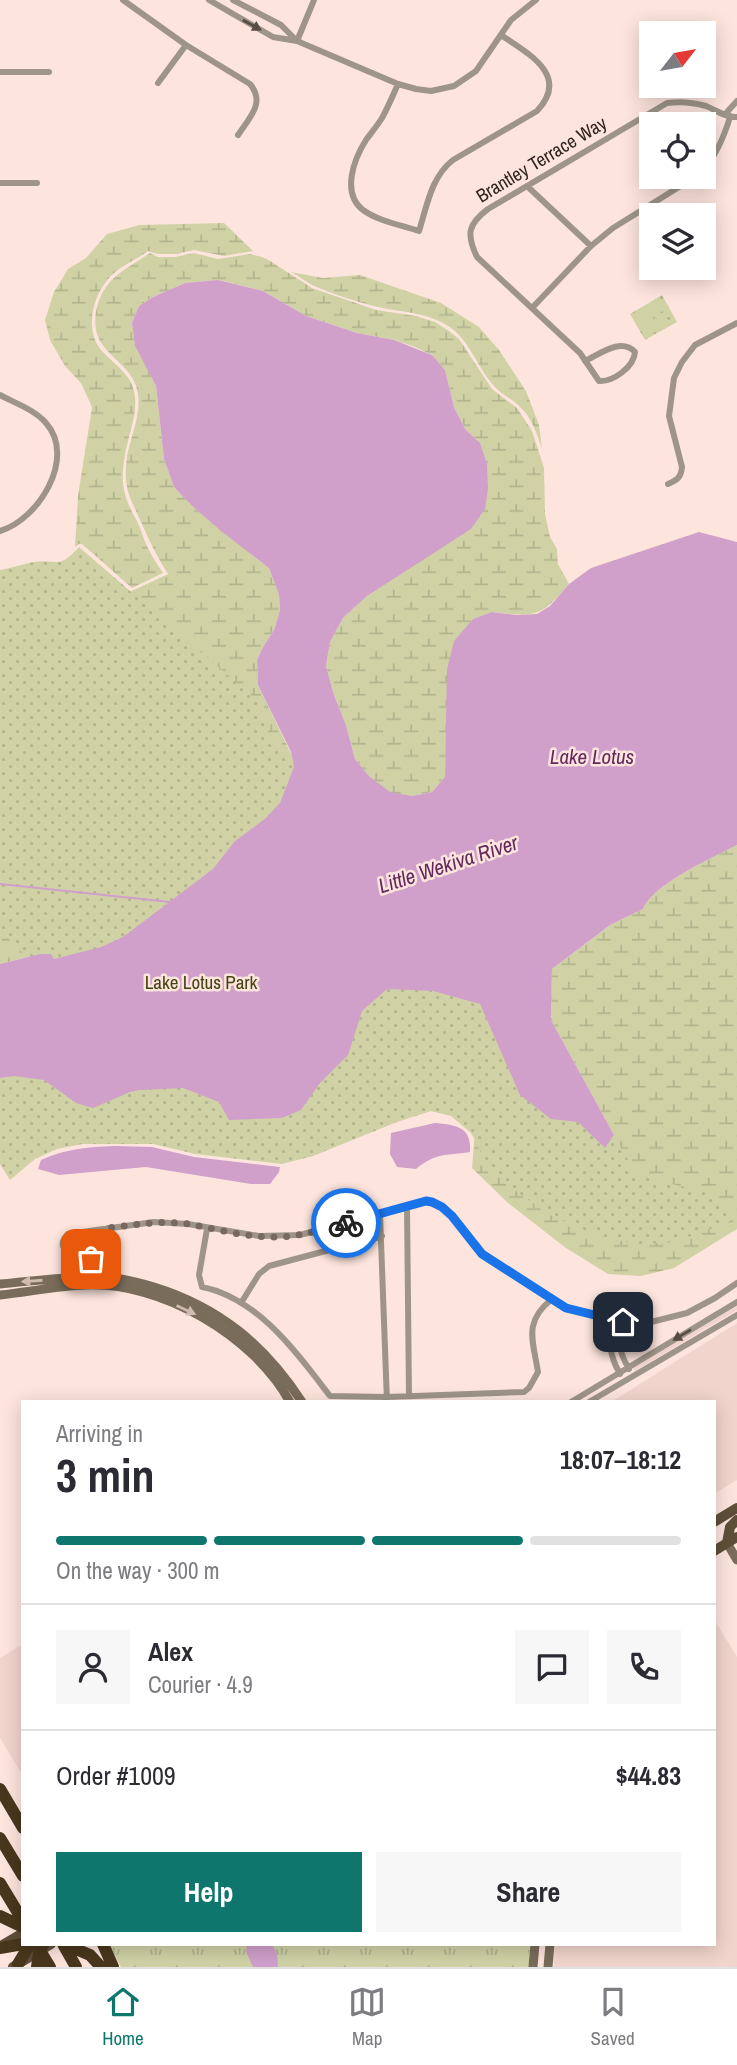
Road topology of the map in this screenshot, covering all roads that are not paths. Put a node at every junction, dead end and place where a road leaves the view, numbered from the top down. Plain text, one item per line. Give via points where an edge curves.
1 (123, 0) edge
2 (209, 0) edge
3 (233, 0) edge
4 (314, 0) edge
5 (536, 0) edge
6 (501, 34) junction
7 (298, 41) junction
8 (186, 45) junction
9 (0, 72) edge
10 (49, 72) dead end
11 (158, 83) dead end
12 (398, 84) junction
13 (737, 102) edge
14 (734, 117) edge
15 (238, 135) dead end
16 (716, 151) edge
17 (0, 183) edge
18 (37, 183) dead end
19 (527, 186) junction
20 (676, 189) edge
21 (591, 246) junction
22 (532, 308) junction
23 (737, 323) edge
24 (585, 361) junction
25 (0, 395) edge
26 (668, 484) dead end
27 (0, 531) edge
28 (407, 1207) junction
29 (380, 1214) junction
30 (108, 1228) junction
31 (207, 1228) junction
32 (382, 1236) junction
33 (737, 1283) edge
34 (0, 1284) edge
35 (0, 1295) edge
36 (552, 1299) junction
37 (737, 1302) edge
38 (241, 1303) junction
39 (737, 1315) edge
40 (615, 1320) junction
41 (623, 1322) junction
42 (620, 1351) junction
43 (610, 1353) junction
44 (628, 1367) junction
45 (619, 1373) junction
46 (633, 1377) junction
47 (625, 1382) junction
48 (409, 1396) junction
49 (387, 1399) edge
50 (288, 1400) edge
51 (301, 1400) edge
52 (574, 1400) edge
53 (593, 1400) edge
54 (737, 1508) edge
55 (716, 1520) edge
56 (737, 1520) edge
57 (732, 1540) edge
58 (716, 1549) edge
59 (737, 1560) edge
60 (0, 1788) edge
61 (21, 1825) edge
62 (0, 1838) edge
63 (21, 1873) edge
64 (0, 1883) edge
65 (0, 1916) edge
66 (21, 1918) edge
67 (21, 1926) edge
68 (21, 1934) edge
69 (21, 1944) edge
70 (37, 1946) edge
71 (65, 1946) edge
72 (69, 1946) edge
73 (104, 1946) edge
74 (534, 1946) edge
75 (550, 1946) edge
76 (0, 1947) edge
77 (15, 1965) edge
78 (37, 1967) edge
79 (50, 1967) edge
80 (76, 1967) edge
81 (101, 1967) edge
82 (113, 1967) edge
83 (533, 1967) edge
84 (548, 1967) edge

1 - 8 street
2 -> 7 street via 273,37
3 - 7 street via 281,25
4 - 7 street
5 - 6 street
6 - 12 street via 476,71 454,86 431,91
6 - 12 street via 538,60 549,81 548,95 537,111 442,169 419,231 371,215 355,201 351,189 358,156
7 - 12 street
8 - 11 street
8 - 15 street via 257,92 257,106
9 - 10 street
13 - 14 street via 727,112
14 - 16 street
14 - 19 street, Brantley Terrace Way via 688,102 667,103
17 - 18 street
19 - 21 street
19 - 22 street, Brantley Terrace Way via 475,218 470,232 477,257
20 - 21 street
21 - 22 street
22 - 24 street, Brantley Terrace Way
23 - 26 street via 695,345 674,378 669,416 682,467 677,481
24 - 24 street, Brantley Terrace Way via 599,381 606,382 634,361 635,352 620,345
25 - 27 street via 46,422 57,445 52,479 40,499 23,519
28 - 29 street
28 - 36 street via 426,1201 442,1207 482,1254
28 - 48 street
29 - 31 street via 300,1235 259,1236
29 - 32 street
30 - 30 street via 108,1257 73,1255 62,1244 68,1234
30 - 31 street via 154,1222
31 - 38 street via 199,1275 202,1287 224,1292
32 - 38 street via 269,1266
32 - 49 street
33 - 41 street via 687,1313 639,1325
51 -> 34 street via 259,1347 186,1298 136,1281 103,1276
35 -> 50 street via 87,1285 152,1296 225,1331 253,1354
36 - 40 street via 566,1308
36 - 48 street via 533,1323 538,1372 524,1392
37 -> 44 street
38 - 49 street via 277,1332 330,1396
39 - 46 street
40 - 41 street
40 - 43 street
41 - 42 street
42 - 43 street
42 - 44 street
43 - 45 street
44 - 45 street
44 - 46 street
45 - 47 street
45 - 52 street
46 - 47 street
47 - 53 street
48 - 49 street
54 - 55 main road
56 - 57 main road via 730,1527
57 - 58 main road
57 - 59 street
60 - 61 highway
62 - 63 highway
64 - 66 highway
65 - 67 highway
68 - 76 main road
69 - 76 highway
70 - 77 highway
70 - 78 highway
70 - 79 highway, bridge
71 - 80 highway
72 - 81 highway via 90,1955
73 - 82 highway
74 - 83 street
75 - 84 street

